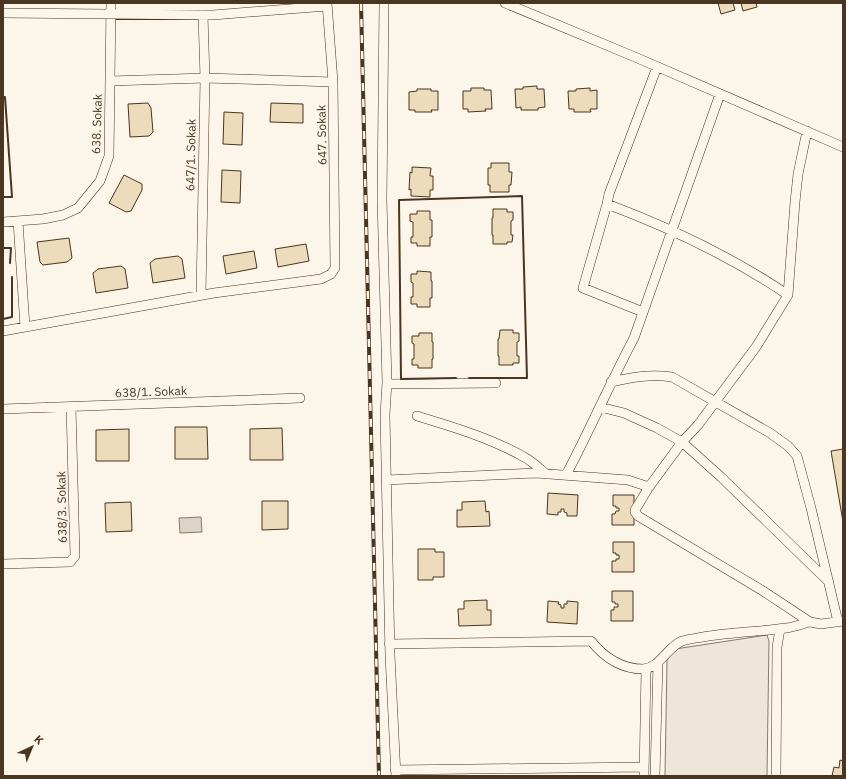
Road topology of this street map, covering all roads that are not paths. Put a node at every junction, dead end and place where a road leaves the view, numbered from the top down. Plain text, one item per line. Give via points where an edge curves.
1 (111, 3) edge
2 (384, 3) edge
3 (505, 3) edge
4 (327, 5) edge
5 (3, 13) edge
6 (112, 14) junction
7 (203, 15) junction
8 (657, 67) junction
9 (205, 78) junction
10 (110, 82) junction
11 (334, 82) junction
12 (720, 94) junction
13 (807, 131) junction
14 (843, 147) edge
15 (607, 204) junction
16 (18, 221) junction
17 (3, 222) edge
18 (672, 230) junction
19 (788, 295) junction
20 (201, 296) junction
21 (643, 312) junction
22 (25, 327) junction
23 (3, 331) edge
24 (611, 382) junction
25 (496, 383) dead end
26 (386, 384) junction
27 (300, 398) dead end
28 (715, 402) junction
29 (71, 406) junction
30 (600, 407) junction
31 (3, 409) edge
32 (417, 416) dead end
33 (682, 442) junction
34 (546, 474) junction
35 (566, 475) junction
36 (386, 480) junction
37 (649, 487) junction
38 (3, 564) edge
39 (829, 582) junction
40 (841, 621) edge
41 (810, 622) junction
42 (780, 629) junction
43 (389, 644) junction
44 (658, 662) junction
45 (646, 669) junction
46 (644, 772) edge
47 (396, 773) edge
48 (655, 776) edge
49 (776, 776) edge

1 - 6 street, 638. Sokak
2 - 26 street via 382,200
3 - 8 street
4 - 7 street
4 - 11 street, 647. Sokak
5 - 6 street
6 - 7 street
6 - 10 street, 638. Sokak
7 - 9 street, 647/1. Sokak
8 - 12 street
8 - 15 street
9 - 10 street
9 - 11 street
9 - 20 street, 647/1. Sokak
10 - 16 street, 638. Sokak via 109,156 100,181 78,208 63,215
11 - 20 street, 647. Sokak via 335,268 331,274 321,278
12 - 13 street
12 - 18 street
13 - 14 street
13 - 19 street via 798,174
15 - 18 street
15 - 21 street via 583,288
16 - 17 street, 638. Sokak
16 - 22 street
18 - 19 street via 742,266
18 - 21 street
19 - 28 street via 756,347
20 - 22 street
21 - 24 street via 634,338
22 - 23 street
24 - 28 street via 639,375 672,377
24 - 30 street
25 - 26 street
26 - 36 street
27 - 29 street, 638/1. Sokak
28 - 33 street
28 - 39 street via 770,433 797,456
29 - 31 street, 638/1. Sokak
29 - 38 street, 638/3. Sokak via 75,556 70,562
30 - 33 street via 624,413
30 - 35 street
32 - 34 street via 469,432 525,457
33 - 37 street
33 - 39 street via 727,482
34 - 35 street
34 - 36 street
35 - 37 street via 628,480
36 - 43 street
37 - 41 street via 635,510 638,516
39 - 40 street
40 - 41 street via 821,624
41 - 42 street
42 - 44 street via 717,634 682,641 668,650
42 - 49 street via 777,647
43 - 45 street via 591,641 614,662 632,669
43 - 47 street
44 - 45 street
44 - 48 street
45 - 46 street
46 - 47 street

